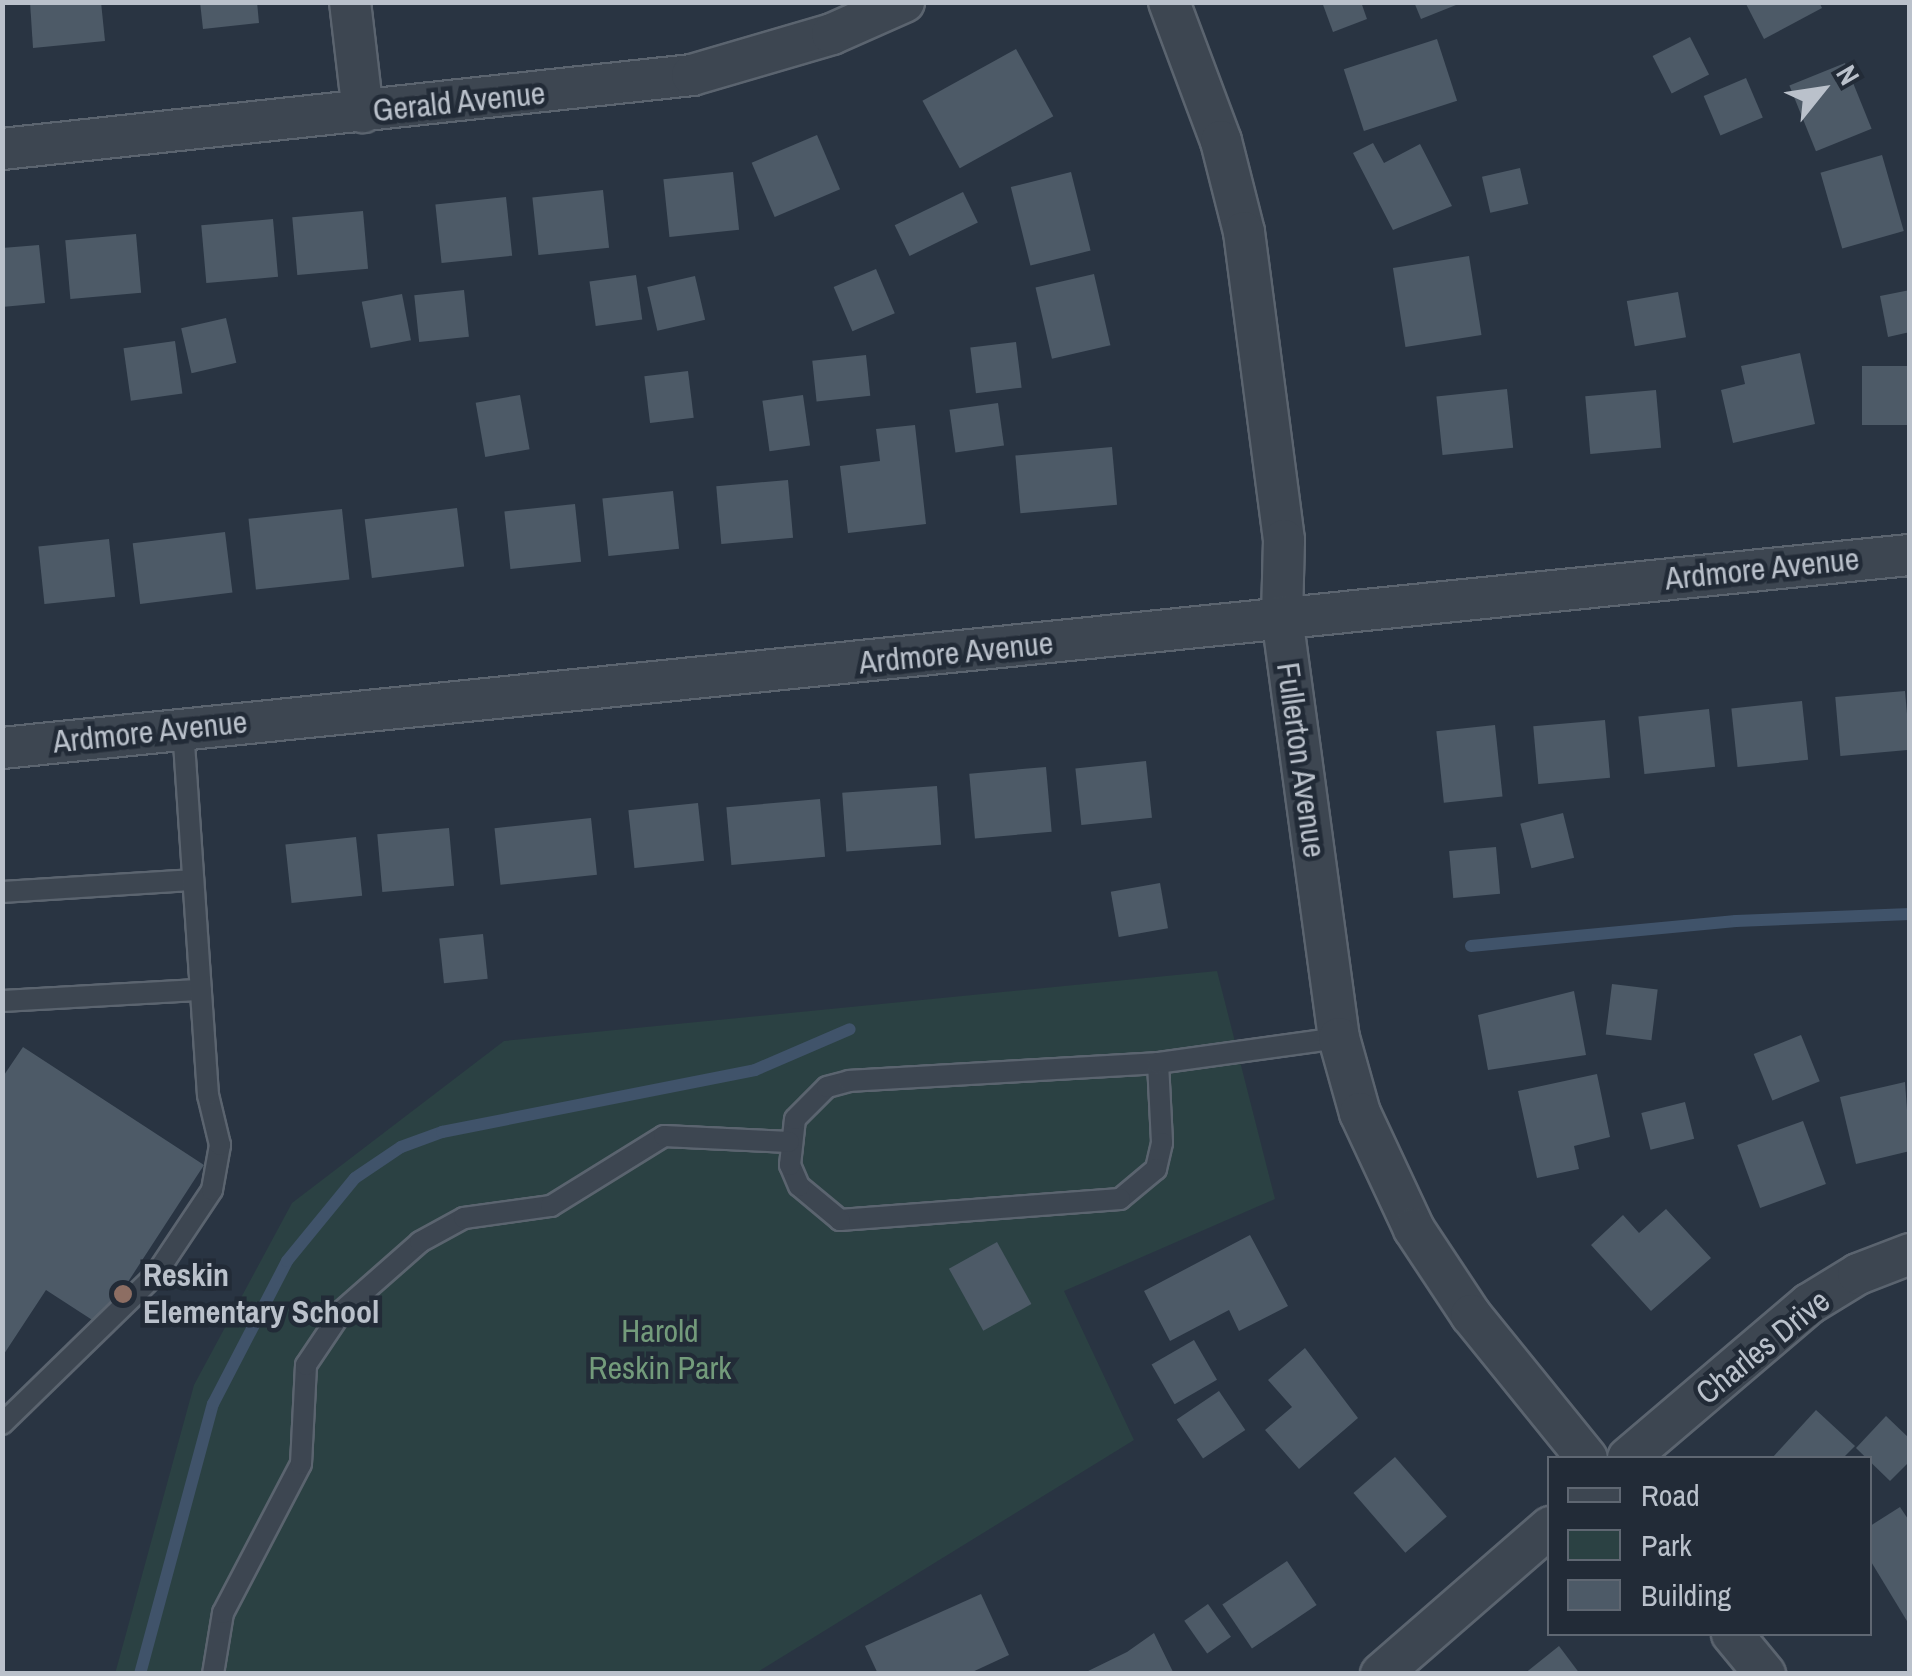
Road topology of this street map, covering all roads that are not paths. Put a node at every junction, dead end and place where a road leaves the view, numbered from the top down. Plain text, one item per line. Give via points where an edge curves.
1 (350, 2) edge
2 (904, 2) edge
3 (1170, 2) edge
4 (363, 112) junction
5 (2, 149) edge
6 (1910, 555) edge
7 (1282, 617) junction
8 (183, 727) junction
9 (2, 748) edge
10 (193, 880) junction
11 (2, 892) edge
12 (201, 990) junction
13 (2, 1001) edge
14 (1339, 1038) junction
15 (1158, 1062) junction
16 (789, 1142) junction
17 (1910, 1254) edge
18 (2, 1424) edge
19 (1585, 1456) edge
20 (1630, 1456) edge
21 (1547, 1530) edge
22 (1734, 1636) edge
23 (212, 1674) edge
24 (1381, 1674) edge
25 (1765, 1674) edge

1 - 4 street
2 - 4 street, Gerald Avenue via 832,34 692,76
3 - 7 street, Fullerton Avenue via 1221,141 1244,232 1284,540
4 - 5 street, Gerald Avenue
6 - 7 street, Ardmore Avenue
7 - 8 street, Ardmore Avenue
7 - 14 street, Fullerton Avenue
8 - 9 street, Ardmore Avenue
8 - 10 lane
10 - 11 lane
10 - 12 lane
12 - 13 lane
12 - 18 lane via 208,1095 220,1145 212,1190 156,1274
14 - 15 lane
14 - 19 street, Fullerton Avenue via 1384,1176 1414,1229 1471,1315
15 - 16 lane via 849,1081 808,1100
15 - 16 lane via 1162,1143 1156,1170 1120,1198 840,1220 799,1186
16 - 23 lane via 664,1136 551,1206 464,1218 420,1242 342,1310 306,1365 301,1464 223,1613
17 - 20 street, Charles Drive via 1858,1274 1809,1304
21 - 24 street
22 - 25 street

